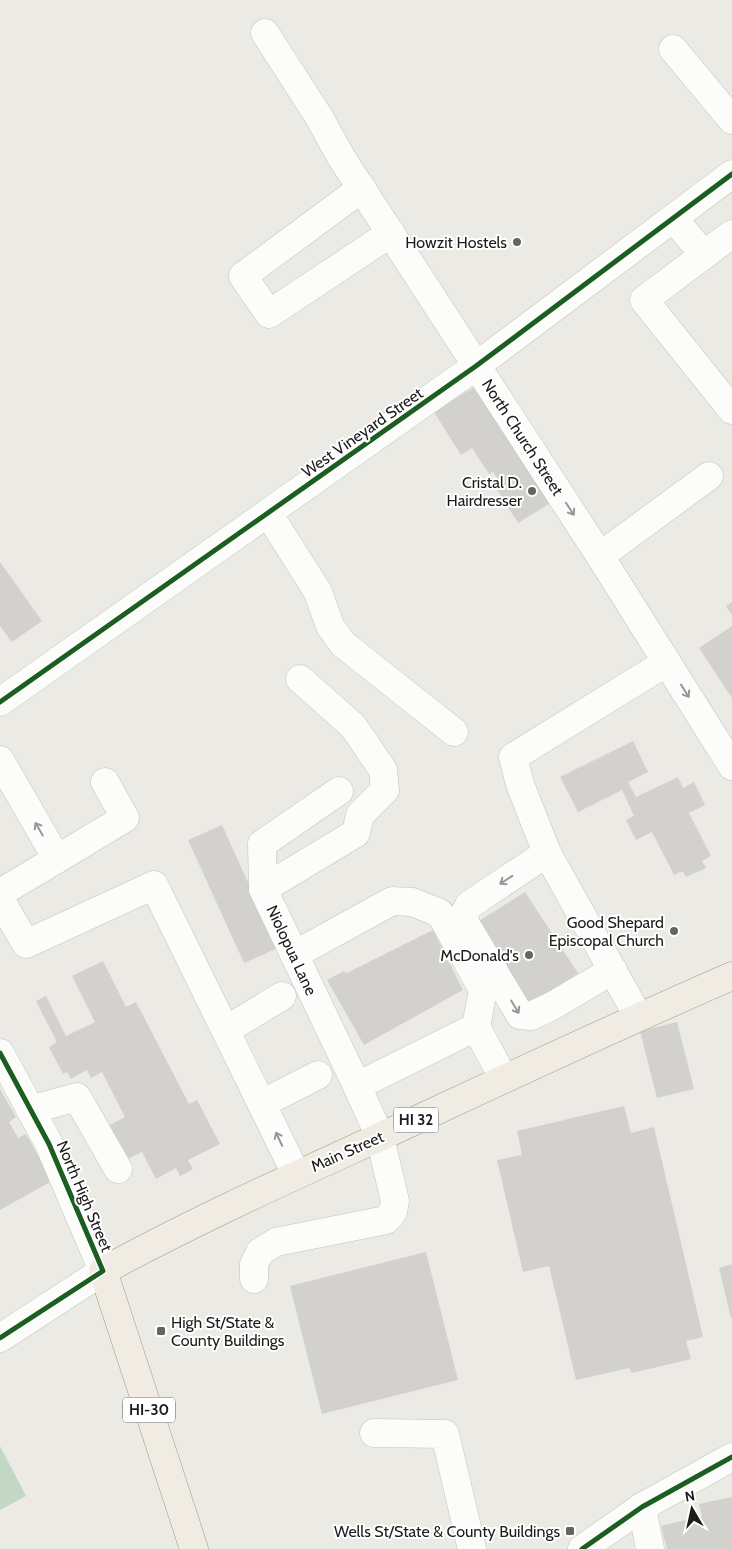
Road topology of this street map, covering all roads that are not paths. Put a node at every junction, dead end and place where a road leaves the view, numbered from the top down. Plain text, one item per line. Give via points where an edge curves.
1 (266, 33) dead end
2 (673, 49) dead end
3 (732, 120) edge
4 (732, 174) edge
5 (362, 188) junction
6 (674, 218) junction
7 (391, 233) junction
8 (732, 234) edge
9 (704, 255) junction
10 (476, 366) junction
11 (732, 410) edge
12 (709, 476) dead end
13 (268, 513) junction
14 (600, 556) junction
15 (667, 662) junction
16 (300, 679) dead end
17 (0, 702) edge
18 (454, 732) dead end
19 (0, 760) edge
20 (732, 766) edge
21 (105, 782) dead end
22 (339, 791) dead end
23 (547, 853) junction
24 (57, 859) junction
25 (263, 889) junction
26 (0, 893) edge
27 (0, 899) edge
28 (294, 955) junction
29 (613, 970) junction
30 (732, 976) edge
31 (282, 996) dead end
32 (638, 1016) junction
33 (476, 1027) junction
34 (226, 1030) junction
35 (0, 1053) edge
36 (318, 1075) dead end
37 (504, 1078) junction
38 (357, 1086) junction
39 (262, 1103) junction
40 (30, 1110) junction
41 (380, 1136) junction
42 (118, 1169) dead end
43 (296, 1174) junction
44 (103, 1271) junction
45 (254, 1279) dead end
46 (0, 1338) edge
47 (374, 1434) dead end
48 (732, 1457) edge
49 (642, 1507) junction
50 (585, 1548) edge
51 (194, 1549) edge
52 (472, 1549) edge
53 (650, 1549) edge

1 - 5 street, North Church Street
2 - 3 street
4 - 6 street, West Vineyard Street
5 - 7 street, North Church Street
5 - 7 street via 243,276 269,314
6 - 9 street
6 - 10 street, West Vineyard Street
7 - 10 street, North Church Street
8 - 9 street
9 - 11 street via 644,300
10 - 13 street, West Vineyard Street
10 -> 14 street, North Church Street
12 - 14 street
13 - 17 street, West Vineyard Street
13 - 18 street via 318,592 330,626 343,644
14 - 15 street, North Church Street
15 -> 20 street, North Church Street
15 - 23 street via 513,757
16 - 25 street via 354,726 384,770 385,790 360,815 356,832
24 -> 19 street
21 - 24 street via 125,818
22 - 25 street, Niolopua Lane via 262,844
23 - 29 street
23 -> 29 street via 469,905 464,915 465,923 520,1015 530,1016 552,1006
24 - 26 street
25 - 28 street, Niolopua Lane
27 - 34 street via 26,944 154,885
28 - 33 street via 392,901 412,902 440,913 483,990
28 - 38 street, Niolopua Lane
29 - 32 street
30 - 32 main road, Main Street / HI 32
31 - 34 street
32 - 37 main road, Main Street / HI 32
33 - 37 street
33 - 38 street
34 - 39 street
35 - 40 street, North High Street
36 - 39 street
37 - 41 main road, Main Street / HI 32
38 - 41 street, Niolopua Lane
43 -> 39 street
40 - 42 street via 77,1097
40 - 44 street, North High Street
41 - 43 main road, Main Street / HI 32
41 - 45 street, Niolopua Lane via 395,1201 393,1212 386,1220 276,1242 260,1252 254,1264
43 - 44 main road, Main Street / HI 32
44 - 46 street
44 - 51 main road, HI-30
47 - 52 street via 445,1434
48 - 49 street
49 - 50 street
49 - 53 street

